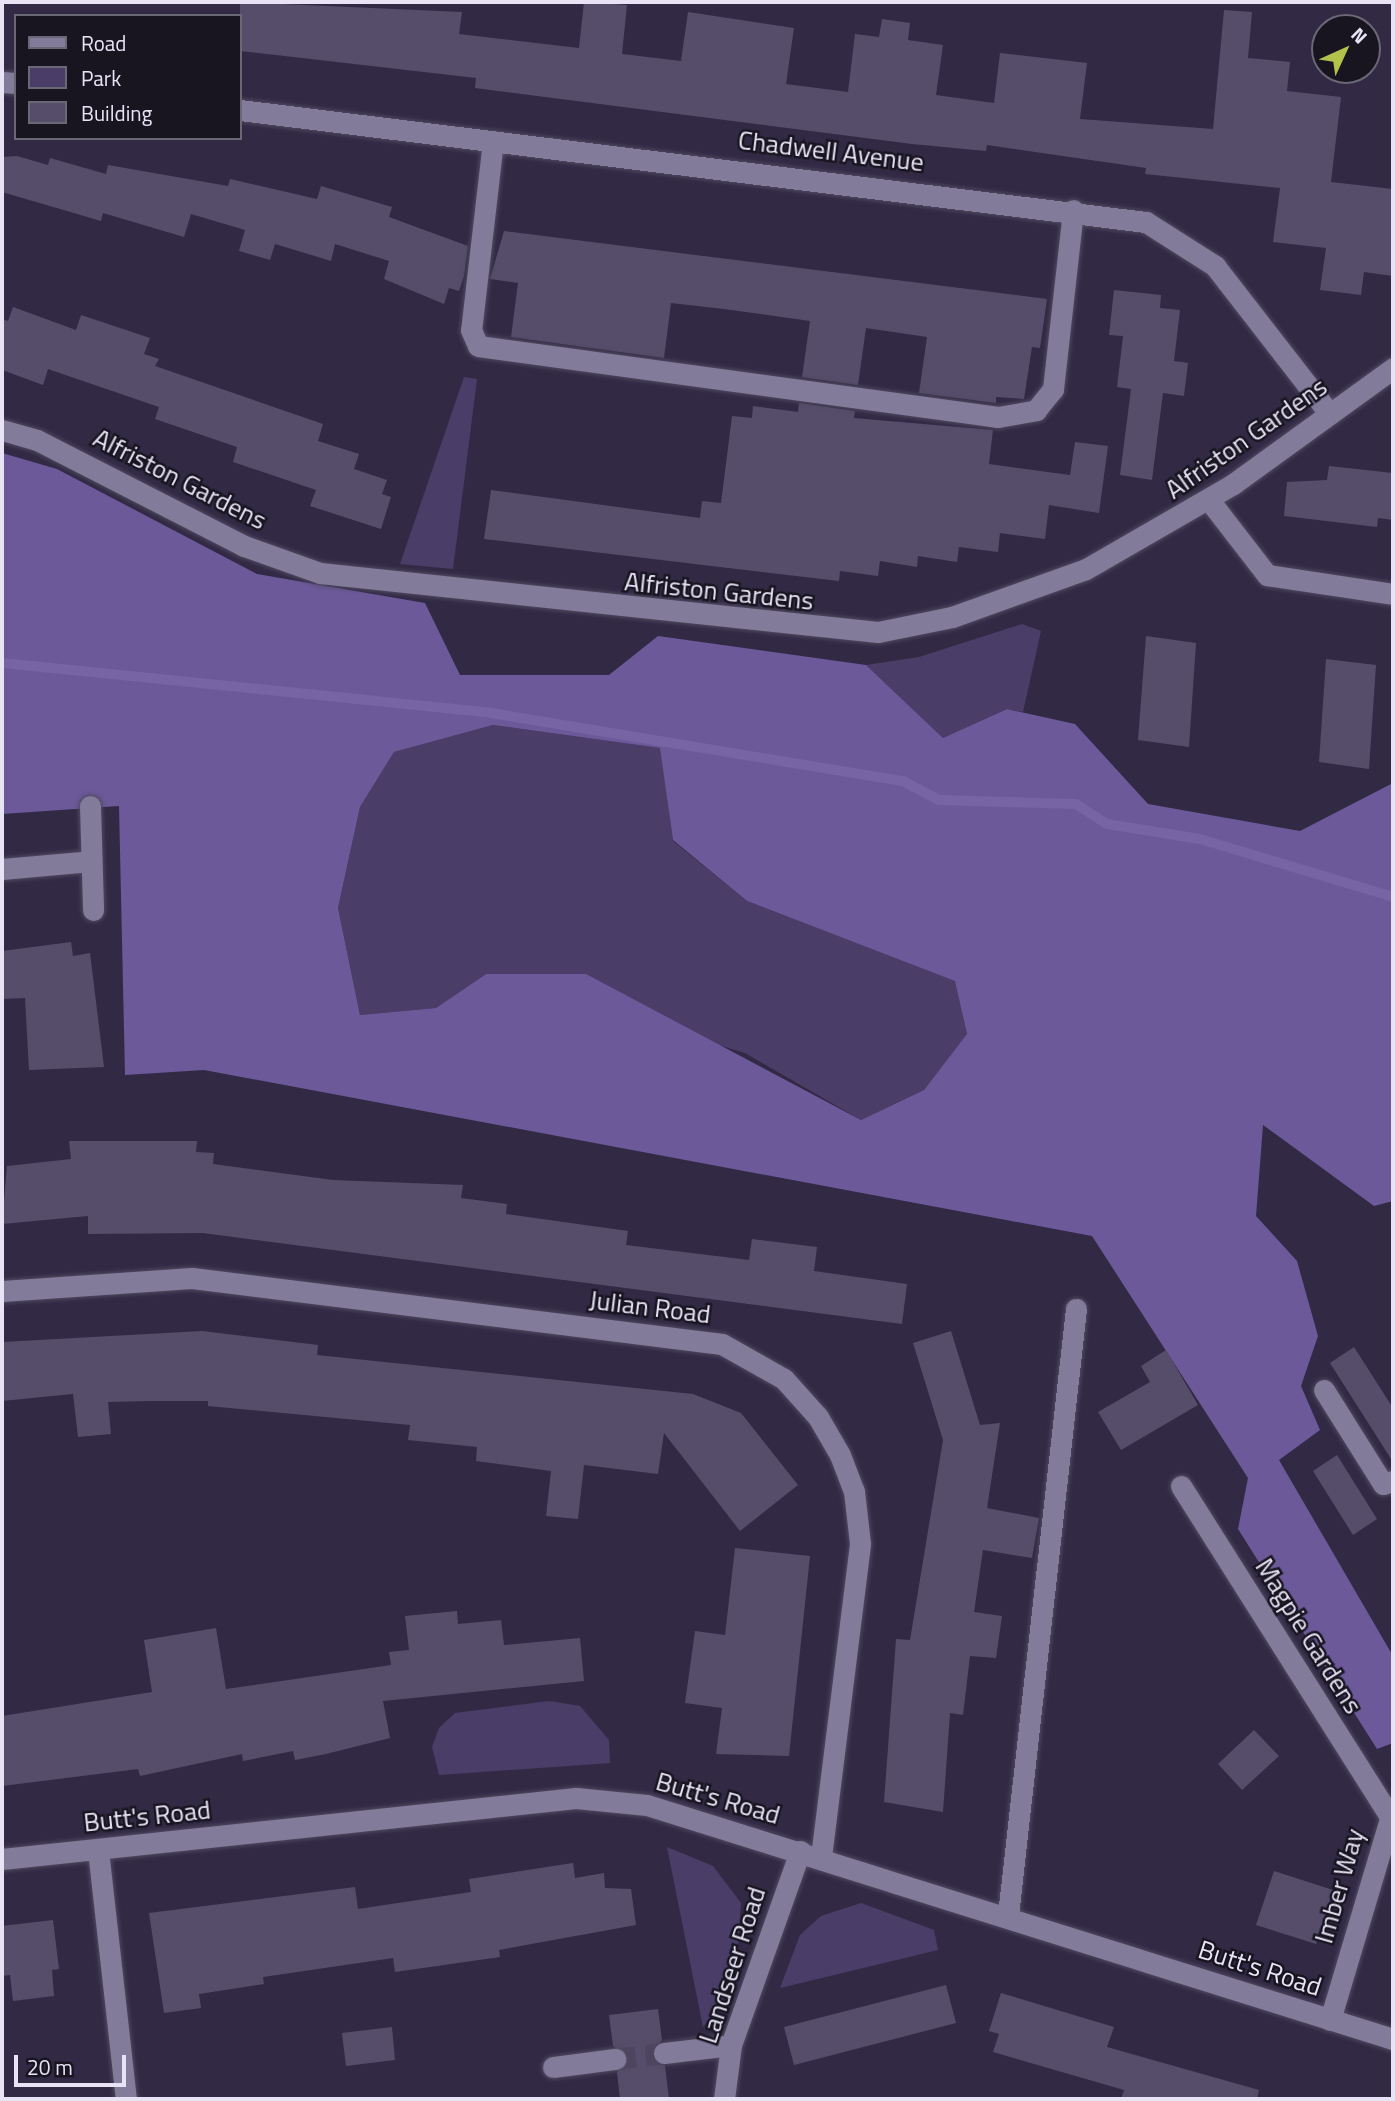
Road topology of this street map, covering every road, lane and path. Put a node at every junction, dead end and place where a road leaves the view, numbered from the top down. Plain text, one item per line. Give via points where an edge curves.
1 (242, 110) edge
2 (493, 141) junction
3 (1073, 210) junction
4 (1393, 368) edge
5 (1330, 414) junction
6 (2, 430) edge
7 (1209, 500) junction
8 (1393, 594) edge
9 (90, 806) dead end
10 (91, 861) junction
11 (2, 869) edge
12 (93, 910) dead end
13 (2, 1292) edge
14 (1076, 1309) dead end
15 (1324, 1390) dead end
16 (1393, 1480) edge
17 (1181, 1486) dead end
18 (1391, 1812) edge
19 (98, 1850) junction
20 (811, 1854) junction
21 (2, 1859) edge
22 (1008, 1915) junction
23 (1330, 2020) junction
24 (1393, 2039) edge
25 (731, 2045) junction
26 (664, 2053) tunnel mouth
27 (615, 2059) tunnel mouth
28 (553, 2067) dead end
29 (126, 2099) edge
30 (724, 2099) edge

1 - 2 street, Chadwell Avenue
2 - 3 street, Chadwell Avenue
2 - 3 street via 471,330 478,346 998,417 1037,410 1053,389
3 - 5 street, Chadwell Avenue via 1146,222 1191,246 1238,290
4 - 5 street, Alfriston Gardens
5 - 7 street, Alfriston Gardens
6 - 7 street, Alfriston Gardens via 37,440 244,545 320,573 843,632 910,628 1035,590
7 - 8 street via 1267,575
9 - 10 street
10 - 11 street
10 - 12 street
13 - 20 street, Julian Road via 192,1278 722,1344 765,1366 818,1417 840,1455 857,1513 854,1602
14 - 22 street
15 - 16 street via 1382,1484
17 - 18 street, Magpie Gardens
18 - 23 street, Imber Way
19 - 20 street, Butt's Road via 576,1798 647,1805
19 - 21 street, Butt's Road
19 - 29 street
20 - 22 street, Butt's Road
20 - 25 street, Landseer Road
22 - 23 street, Butt's Road
23 - 24 street, Butt's Road
25 - 26 street
25 - 30 street, Landseer Road
27 - 28 street

